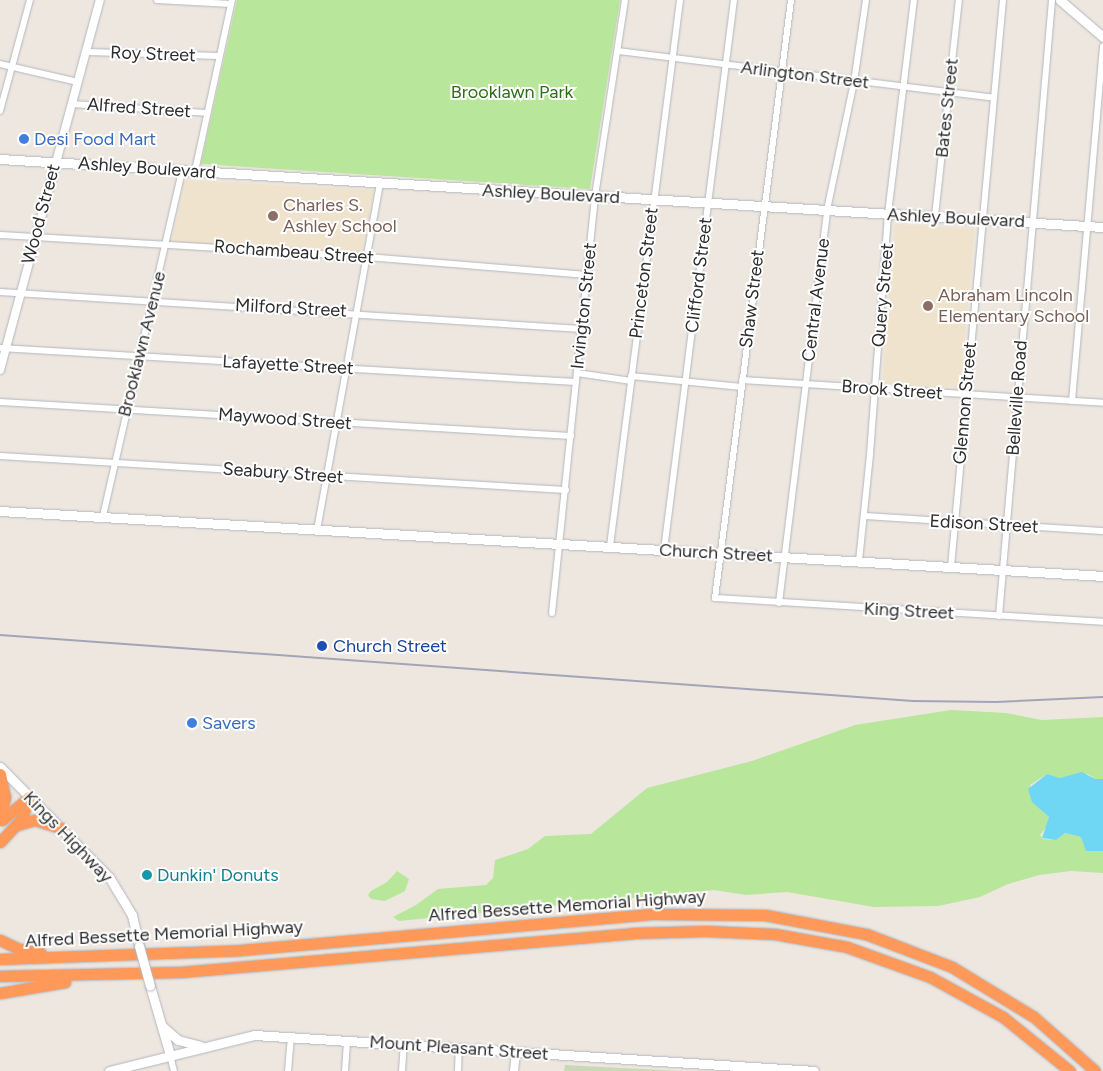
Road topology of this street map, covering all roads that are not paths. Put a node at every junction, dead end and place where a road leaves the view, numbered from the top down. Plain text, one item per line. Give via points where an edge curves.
1 (30, 0) edge
2 (100, 0) edge
3 (157, 0) edge
4 (625, 0) edge
5 (680, 0) edge
6 (734, 0) edge
7 (791, 0) edge
8 (866, 0) edge
9 (914, 0) edge
10 (960, 0) edge
11 (1003, 0) edge
12 (1052, 0) edge
13 (1060, 0) edge
14 (232, 2) edge
15 (1103, 38) edge
16 (1103, 46) edge
17 (618, 51) junction
18 (87, 52) junction
19 (219, 56) junction
20 (672, 58) junction
21 (0, 64) edge
22 (12, 65) junction
23 (726, 65) junction
24 (781, 72) junction
25 (78, 82) junction
26 (854, 82) junction
27 (904, 88) junction
28 (949, 93) junction
29 (993, 98) junction
30 (72, 104) junction
31 (0, 111) edge
32 (206, 113) junction
33 (0, 159) edge
34 (54, 162) junction
35 (182, 171) junction
36 (195, 171) junction
37 (380, 183) junction
38 (596, 196) junction
39 (653, 200) junction
40 (708, 203) junction
41 (763, 207) junction
42 (827, 210) junction
43 (888, 214) junction
44 (935, 216) junction
45 (981, 219) junction
46 (1032, 222) junction
47 (1087, 226) junction
48 (1103, 227) edge
49 (0, 235) edge
50 (34, 237) junction
51 (166, 244) junction
52 (367, 256) junction
53 (587, 275) junction
54 (0, 292) edge
55 (20, 292) junction
56 (152, 301) junction
57 (357, 312) junction
58 (582, 329) junction
59 (3, 348) edge
60 (139, 356) junction
61 (346, 369) junction
62 (0, 370) edge
63 (576, 373) junction
64 (631, 378) junction
65 (576, 382) junction
66 (685, 382) junction
67 (741, 384) junction
68 (805, 385) junction
69 (874, 390) junction
70 (965, 395) junction
71 (1016, 398) junction
72 (1072, 401) junction
73 (0, 402) edge
74 (1103, 403) edge
75 (126, 410) junction
76 (337, 422) junction
77 (571, 436) junction
78 (0, 456) edge
79 (114, 463) junction
80 (327, 476) junction
81 (566, 490) junction
82 (0, 511) edge
83 (103, 516) junction
84 (864, 516) junction
85 (954, 522) junction
86 (1006, 526) junction
87 (317, 530) junction
88 (1103, 531) edge
89 (561, 544) junction
90 (610, 546) junction
91 (664, 550) junction
92 (720, 553) junction
93 (784, 556) junction
94 (859, 561) junction
95 (951, 567) junction
96 (1001, 570) junction
97 (1103, 576) edge
98 (715, 598) joint
99 (778, 603) junction
100 (552, 613) dead end
101 (999, 616) junction
102 (1103, 622) edge
103 (0, 767) edge
104 (0, 774) edge
105 (29, 797) junction
106 (0, 820) edge
107 (17, 825) junction
108 (62, 828) junction
109 (0, 842) edge
110 (0, 940) edge
111 (106, 957) junction
112 (0, 959) edge
113 (122, 974) junction
114 (0, 976) edge
115 (0, 993) edge
116 (162, 1026) junction
117 (291, 1036) junction
118 (347, 1040) junction
119 (404, 1044) junction
120 (202, 1047) junction
121 (459, 1048) junction
122 (516, 1053) junction
123 (170, 1055) junction
124 (123, 1069) edge
125 (109, 1071) edge
126 (174, 1071) edge
127 (288, 1071) edge
128 (345, 1071) edge
129 (402, 1071) edge
130 (458, 1071) edge
131 (514, 1071) edge
132 (814, 1071) edge
133 (1070, 1071) edge
134 (1095, 1071) edge

1 - 22 street
2 - 18 street, Wood Street
3 - 14 street
4 - 17 street, Irvington Street
5 - 20 street, Princeton Street
6 - 23 street, Clifford Street
7 - 24 street, Shaw Street
8 - 26 street, Central Avenue
9 - 27 street, Query Street
10 - 28 street, Bates Street
11 - 29 street, Glennon Street
12 - 46 street, Belleville Road
13 - 15 main road
14 - 19 street
16 - 47 street
17 - 20 street, Arlington Street
17 - 38 street, Irvington Street
18 - 19 street, Roy Street
18 - 25 street, Wood Street
19 - 32 street
20 - 23 street, Arlington Street
20 - 39 street, Princeton Street
21 - 22 street
22 - 25 street
22 - 31 street
23 - 24 street, Arlington Street
23 - 40 street, Clifford Street
24 - 26 street, Arlington Street
24 - 41 street, Shaw Street
25 - 30 street, Wood Street
26 - 27 street, Arlington Street
26 - 42 street, Central Avenue
27 - 28 street, Arlington Street
27 - 43 street, Query Street
28 - 29 street, Arlington Street
28 - 44 street, Bates Street
29 - 45 street, Glennon Street
30 - 32 street, Alfred Street
30 - 34 street, Wood Street
32 - 36 street
33 - 34 main road, Ashley Boulevard
34 - 35 main road, Ashley Boulevard
34 - 50 street, Wood Street
35 - 36 main road, Ashley Boulevard
35 - 51 street, Brooklawn Avenue
36 - 37 main road, Ashley Boulevard
37 - 38 main road, Ashley Boulevard
37 - 52 street
38 - 39 main road, Ashley Boulevard
38 - 53 street, Irvington Street
39 - 40 main road, Ashley Boulevard
39 - 64 street, Princeton Street
40 - 41 main road, Ashley Boulevard
40 - 66 street, Clifford Street
41 - 42 main road, Ashley Boulevard
41 - 67 street, Shaw Street
42 - 43 main road, Ashley Boulevard
42 - 68 street, Central Avenue
43 - 44 main road, Ashley Boulevard
43 - 69 street, Query Street
44 - 45 main road, Ashley Boulevard
45 - 46 main road, Ashley Boulevard
45 - 70 street, Glennon Street
46 - 47 main road, Ashley Boulevard
46 - 71 street, Belleville Road
47 - 48 main road, Ashley Boulevard
47 - 72 street
49 - 50 street, Rochambeau Street
50 - 51 street, Rochambeau Street
50 - 55 street, Wood Street
51 - 52 street, Rochambeau Street
51 - 56 street, Brooklawn Avenue
52 - 53 street, Rochambeau Street
52 - 57 street
53 - 58 street, Irvington Street
54 - 55 street, Milford Street
55 - 56 street, Milford Street
55 - 59 street, Wood Street
56 - 57 street, Milford Street
56 - 60 street, Brooklawn Avenue
57 - 58 street, Milford Street
57 - 61 street
58 - 63 street, Irvington Street
59 - 60 street, Lafayette Street
59 - 62 street, Wood Street
60 - 61 street, Lafayette Street
60 - 75 street, Brooklawn Avenue
61 - 65 street, Lafayette Street
61 - 76 street
63 - 64 street, Brook Street
63 - 65 street, Irvington Street
64 - 66 street, Brook Street
64 - 90 street, Princeton Street
65 - 77 street, Irvington Street
66 - 67 street, Brook Street
66 - 91 street, Clifford Street
67 - 68 street, Brook Street
67 - 92 street, Shaw Street
68 - 69 street, Brook Street
68 - 93 street, Central Avenue
69 - 70 street, Brook Street
69 - 84 street, Query Street
70 - 71 street, Brook Street
70 - 85 street, Glennon Street
71 - 72 street, Brook Street
71 - 86 street, Belleville Road
72 - 74 street, Brook Street
73 - 75 street, Maywood Street
75 - 76 street, Maywood Street
75 - 79 street, Brooklawn Avenue
76 - 77 street, Maywood Street
76 - 80 street
77 - 81 street, Irvington Street
78 - 79 street, Seabury Street
79 - 80 street, Seabury Street
79 - 83 street, Brooklawn Avenue
80 - 81 street, Seabury Street
80 - 87 street
81 - 89 street, Irvington Street
82 - 83 main road, Church Street
83 - 87 main road, Church Street
84 - 85 street, Edison Street
84 - 94 street, Query Street
85 - 86 street, Edison Street
85 - 95 street, Glennon Street
86 - 88 street, Edison Street
86 - 96 street, Belleville Road
87 - 89 main road, Church Street
89 - 90 main road, Church Street
89 - 100 street, Irvington Street
90 - 91 main road, Church Street
91 - 92 main road, Church Street
92 - 93 main road, Church Street
92 - 98 street, Shaw Street
93 - 94 main road, Church Street
93 - 99 street, Central Avenue
94 - 95 main road, Church Street
95 - 96 main road, Church Street
96 - 97 main road, Church Street
96 - 101 street, Belleville Road
98 - 99 street, King Street
99 - 101 street, King Street
101 - 102 street, King Street
103 - 105 main road, Kings Highway
104 - 106 highway via 5,797
105 - 106 highway
105 - 107 highway
105 - 108 main road, Kings Highway
107 - 108 highway via 35,820
107 - 109 highway
108 - 116 main road, Kings Highway, bridge via 112,882 132,915
110 - 111 highway via 29,951
111 - 112 highway, Alfred Bessette Memorial Highway
111 - 134 highway, Alfred Bessette Memorial Highway via 259,948 654,914 765,915 854,930 952,967 1034,1017
113 - 114 highway, Alfred Bessette Memorial Highway
113 - 115 highway via 23,986
113 - 133 highway, Alfred Bessette Memorial Highway via 298,963 625,934 706,931 775,934 860,950 937,980 1004,1017
116 - 120 main road via 178,1040
116 - 123 main road, Kings Highway
117 - 118 main road, Mount Pleasant Street
117 - 120 main road, Mount Pleasant Street via 248,1036
117 - 127 street
118 - 119 main road, Mount Pleasant Street
118 - 128 street
119 - 121 main road, Mount Pleasant Street
119 - 129 street
120 - 123 main road, Mount Pleasant Street
121 - 122 main road, Mount Pleasant Street
121 - 130 street
122 - 131 street
122 - 132 main road, Mount Pleasant Street
123 - 124 main road, Mount Pleasant Street
123 - 126 street
124 - 125 main road, Mount Pleasant Street

